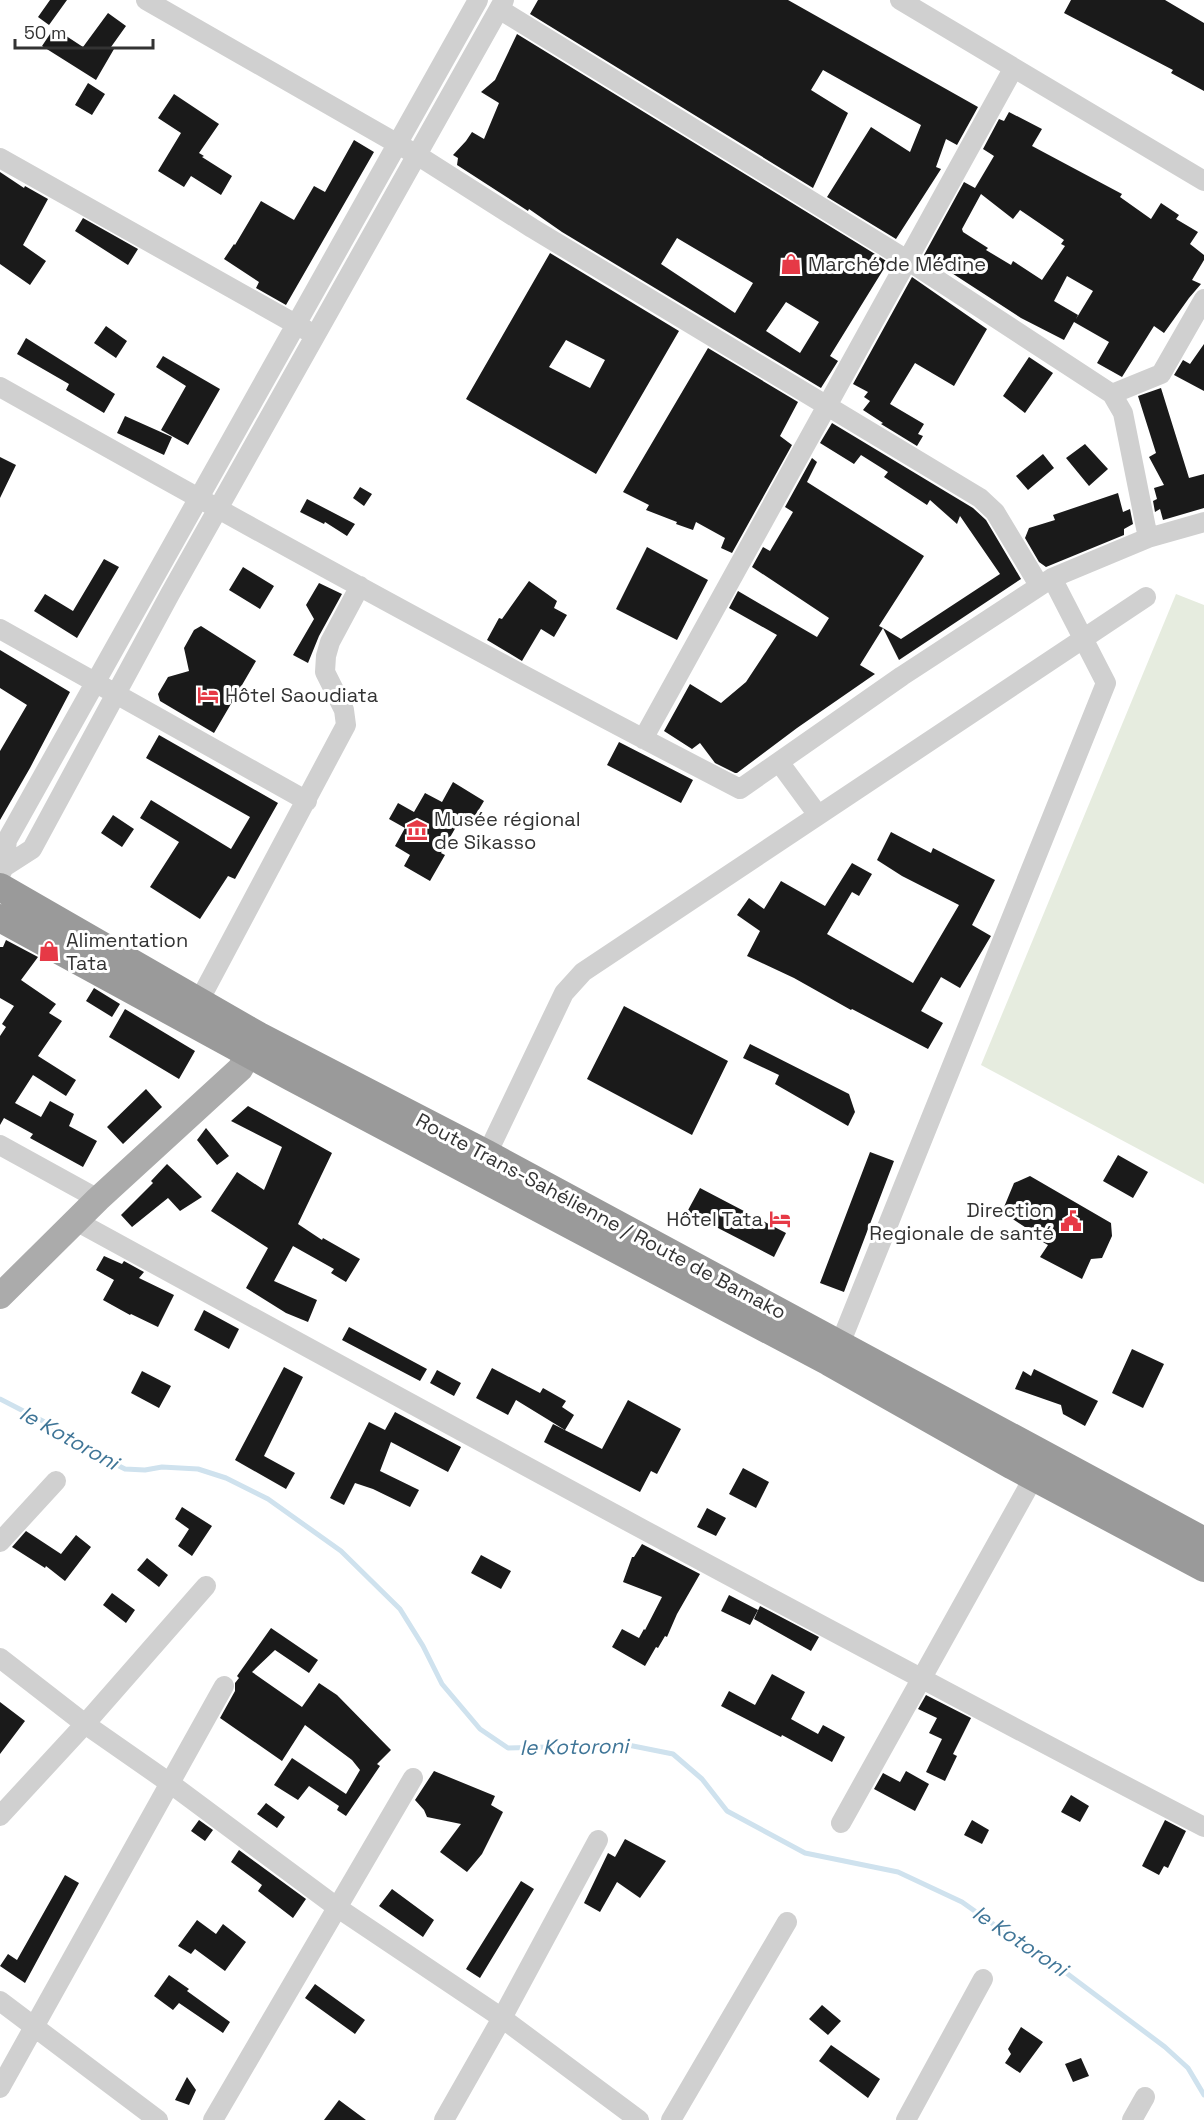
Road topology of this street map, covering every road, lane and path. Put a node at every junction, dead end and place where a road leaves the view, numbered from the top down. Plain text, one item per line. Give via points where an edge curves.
1 (147, 0) edge
2 (478, 0) edge
3 (900, 0) edge
4 (502, 4) edge
5 (1013, 69) junction
6 (396, 144) junction
7 (417, 155) junction
8 (0, 158) edge
9 (1204, 181) edge
10 (907, 260) junction
11 (1204, 300) edge
12 (296, 324) junction
13 (316, 335) junction
14 (0, 387) edge
15 (1112, 394) junction
16 (825, 406) junction
17 (197, 498) junction
18 (218, 510) junction
19 (1204, 522) edge
20 (1148, 538) junction
21 (1045, 581) junction
22 (360, 586) junction
23 (1146, 597) dead end
24 (0, 629) edge
25 (1083, 639) junction
26 (95, 683) junction
27 (116, 694) junction
28 (643, 739) junction
29 (779, 762) junction
30 (307, 801) junction
31 (818, 815) junction
32 (1, 877) edge
33 (0, 918) edge
34 (199, 1001) junction
35 (255, 1045) junction
36 (0, 1145) edge
37 (487, 1154) junction
38 (98, 1199) junction
39 (76, 1221) junction
40 (0, 1296) edge
41 (834, 1353) junction
42 (1040, 1466) junction
43 (56, 1481) dead end
44 (1204, 1541) edge
45 (0, 1542) edge
46 (1204, 1568) edge
47 (206, 1586) dead end
48 (0, 1658) edge
49 (920, 1679) junction
50 (224, 1686) dead end
51 (85, 1724) junction
52 (413, 1778) dead end
53 (171, 1784) junction
54 (0, 1816) edge
55 (841, 1823) dead end
56 (1204, 1827) edge
57 (598, 1840) dead end
58 (338, 1908) junction
59 (786, 1922) dead end
60 (983, 1979) dead end
61 (0, 2001) edge
62 (502, 2018) junction
63 (34, 2028) junction
64 (0, 2088) edge
65 (1145, 2097) dead end
66 (158, 2120) edge
67 (213, 2120) edge
68 (444, 2120) edge
69 (639, 2120) edge
70 (671, 2120) edge
71 (906, 2120) edge
72 (1132, 2120) edge

1 - 6 street
2 - 6 street
3 - 5 street
4 - 7 street
4 - 10 street
5 - 9 street
5 - 10 street
6 - 7 street
6 - 12 street
7 - 13 street
7 - 16 street
8 - 12 street
10 - 15 street
10 - 16 street
11 - 15 street via 1161,374
12 - 13 street
12 - 17 street
13 - 18 street
14 - 17 street
15 - 20 street via 1123,413
16 - 21 street via 980,498
16 - 28 street
17 - 18 street
17 - 26 street
18 - 22 street
18 - 27 street
19 - 20 street
20 - 21 street
21 - 25 street
21 - 29 street
22 - 28 street
22 - 30 street via 326,656 325,672 344,710 346,726
23 - 25 street
24 - 26 street
25 - 31 street
25 - 41 street via 1106,683
26 - 27 street
26 - 32 street via 7,840
27 - 30 street
27 - 32 street via 32,849
28 - 29 street via 740,789
29 - 31 street
30 - 34 street
31 - 37 street via 583,972 564,993
32 - 34 highway, Route Trans-Sahélienne / Route de Bamako
33 - 35 highway, Route Trans-Sahélienne / Route de Bamako
34 - 35 highway, Route Trans-Sahélienne / Route de Bamako
35 - 37 highway, Route Trans-Sahélienne / Route de Bamako
35 - 38 main road via 240,1069
35 - 41 highway, Route Trans-Sahélienne / Route de Bamako
36 - 38 street
37 - 41 highway, Route Trans-Sahélienne / Route de Bamako
38 - 39 main road
39 - 40 main road
39 - 49 street
41 - 42 highway, Route Trans-Sahélienne / Route de Bamako
42 - 44 highway, Route Trans-Sahélienne / Route de Bamako
42 - 46 highway, Route Trans-Sahélienne / Route de Bamako
42 - 49 street
43 - 45 street
47 - 51 street
48 - 51 street
49 - 55 street
49 - 56 street
50 - 53 street
51 - 53 street
51 - 54 street
52 - 58 street
53 - 58 street
53 - 63 street
57 - 62 street
58 - 62 street
58 - 67 street
59 - 70 street
60 - 71 street
61 - 63 street
62 - 68 street
62 - 69 street
63 - 64 street
63 - 66 street
65 - 72 street

